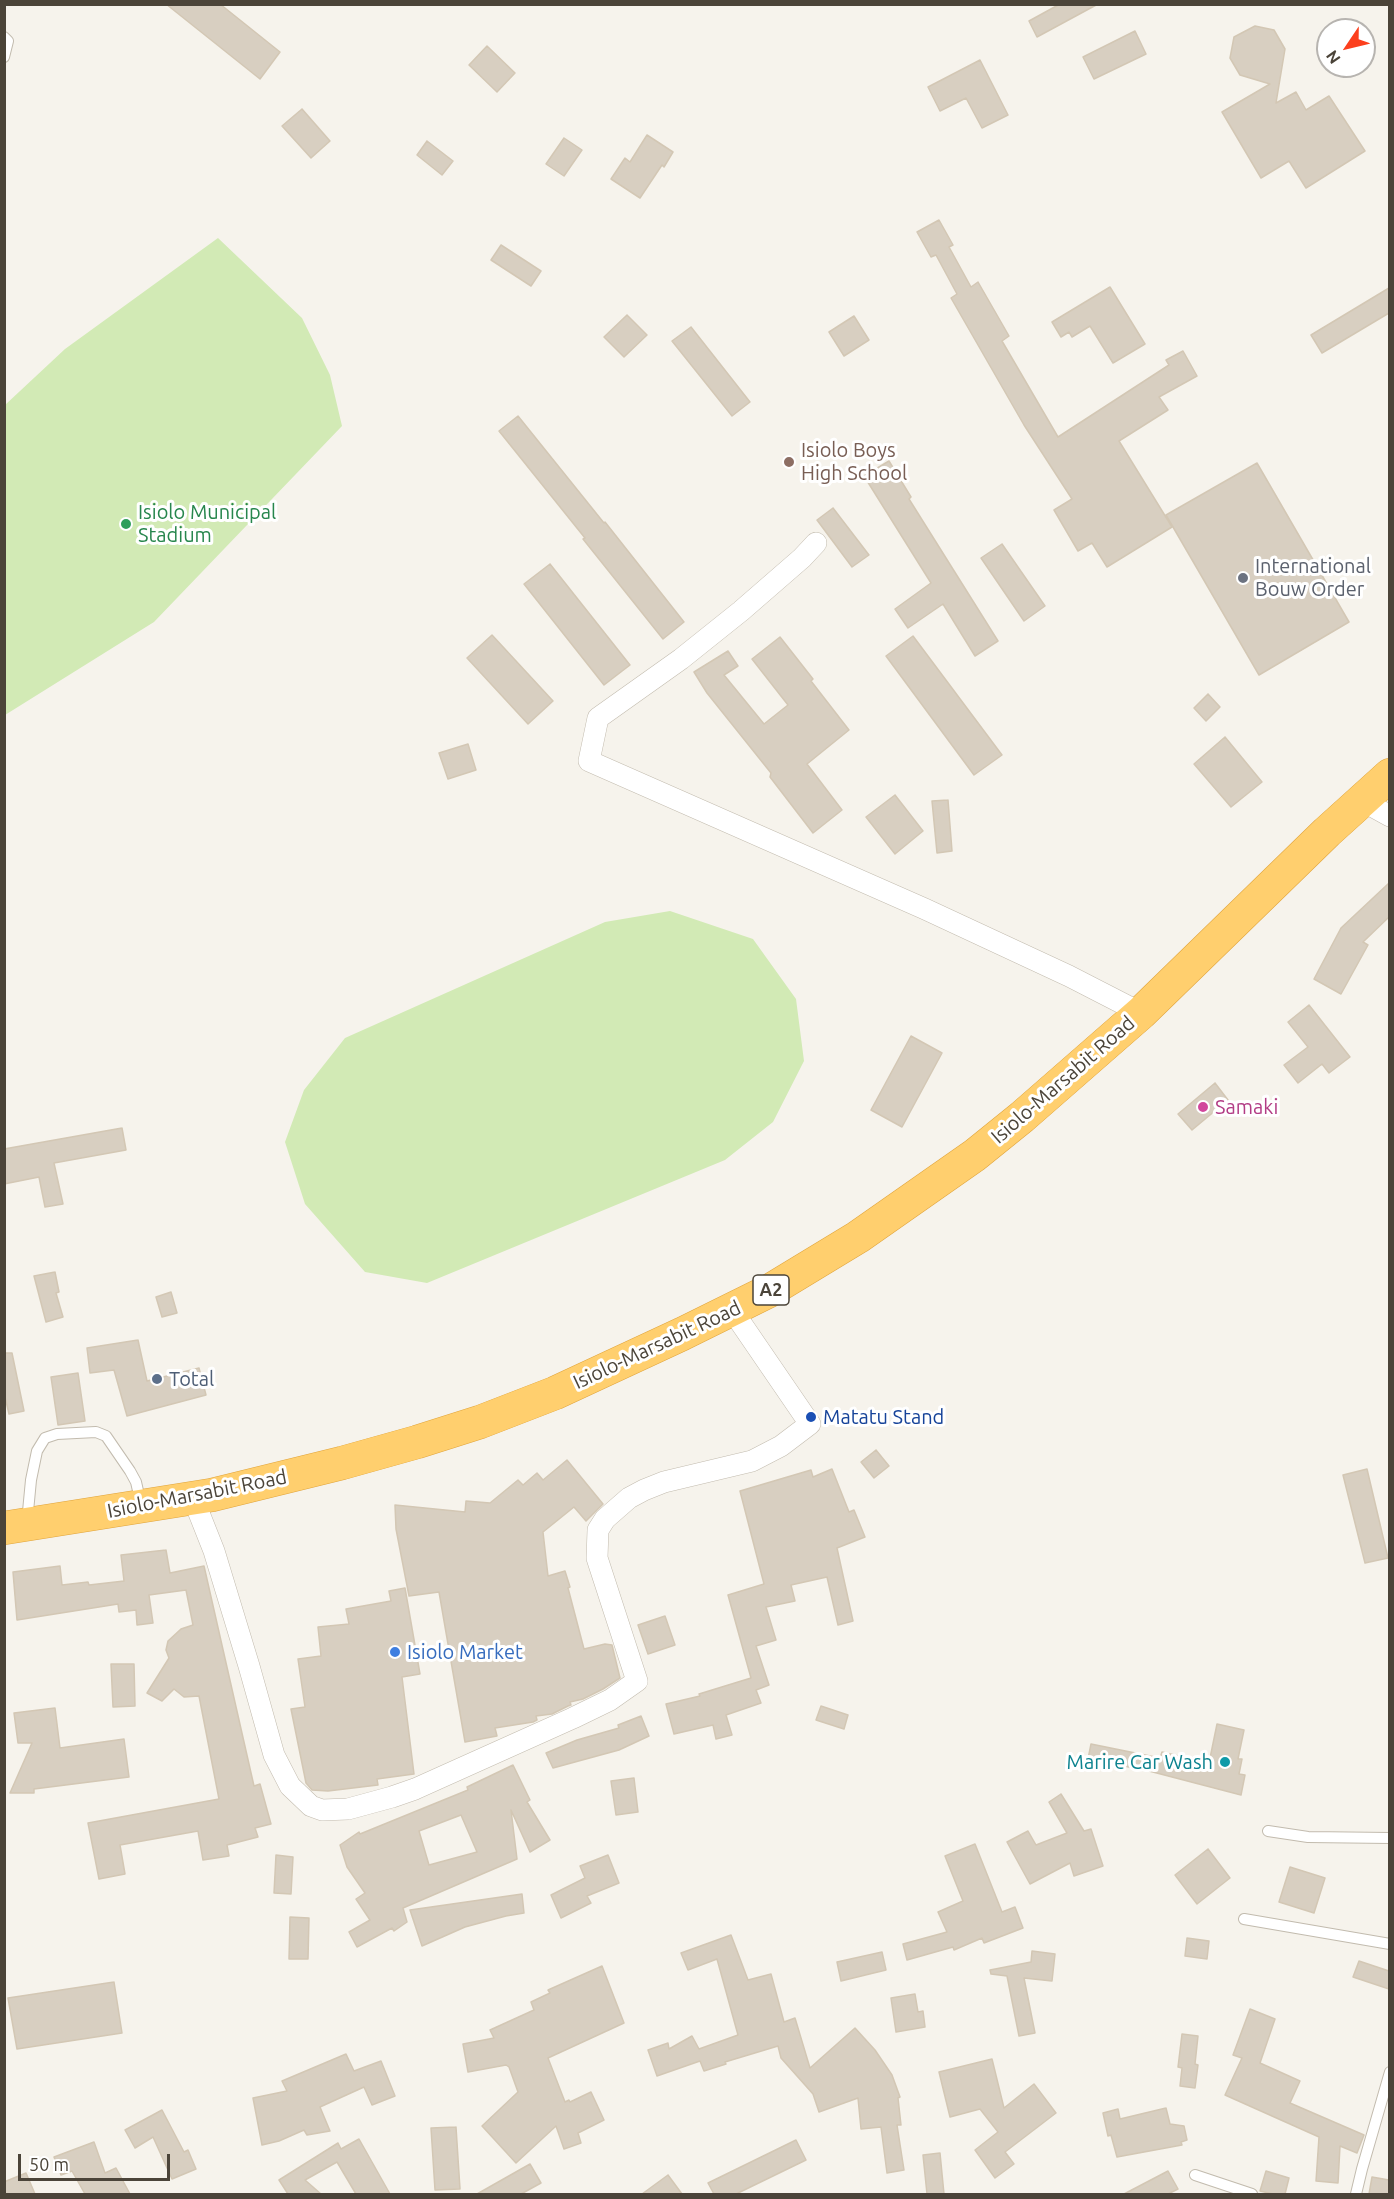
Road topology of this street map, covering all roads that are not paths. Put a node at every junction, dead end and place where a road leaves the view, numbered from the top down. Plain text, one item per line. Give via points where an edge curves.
1 (4, 37) edge
2 (4, 57) edge
3 (816, 543) dead end
4 (1389, 775) edge
5 (1360, 800) junction
6 (1389, 816) edge
7 (1141, 1014) junction
8 (732, 1310) junction
9 (193, 1498) junction
10 (142, 1507) junction
11 (15, 1527) edge
12 (1268, 1831) dead end
13 (1389, 1838) edge
14 (1244, 1919) dead end
15 (1389, 1944) edge
16 (1389, 2072) edge
17 (1195, 2175) dead end
18 (1252, 2194) edge
19 (1356, 2194) edge

1 - 2 lane via 8,40
3 - 7 street via 715,632 598,718 589,761 925,909
4 - 5 highway, Isiolo-Marsabit Road / A2
5 - 6 street
5 - 7 highway, Isiolo-Marsabit Road / A2
7 - 8 highway, Isiolo-Marsabit Road / A2 via 975,1155 858,1237
8 - 9 highway, Isiolo-Marsabit Road / A2 via 555,1393 480,1422 342,1463
8 - 9 street via 810,1424 752,1461 644,1490 605,1519 598,1530 597,1558 637,1681 573,1718 415,1789 348,1809 322,1810 311,1806 290,1786 273,1755 249,1666
9 - 10 highway, Isiolo-Marsabit Road / A2
10 - 11 highway, Isiolo-Marsabit Road / A2
10 - 11 lane via 136,1482 106,1436 96,1432 57,1434 45,1438 37,1451
12 - 13 lane via 1308,1837
14 - 15 lane
16 - 19 lane
17 - 18 lane

